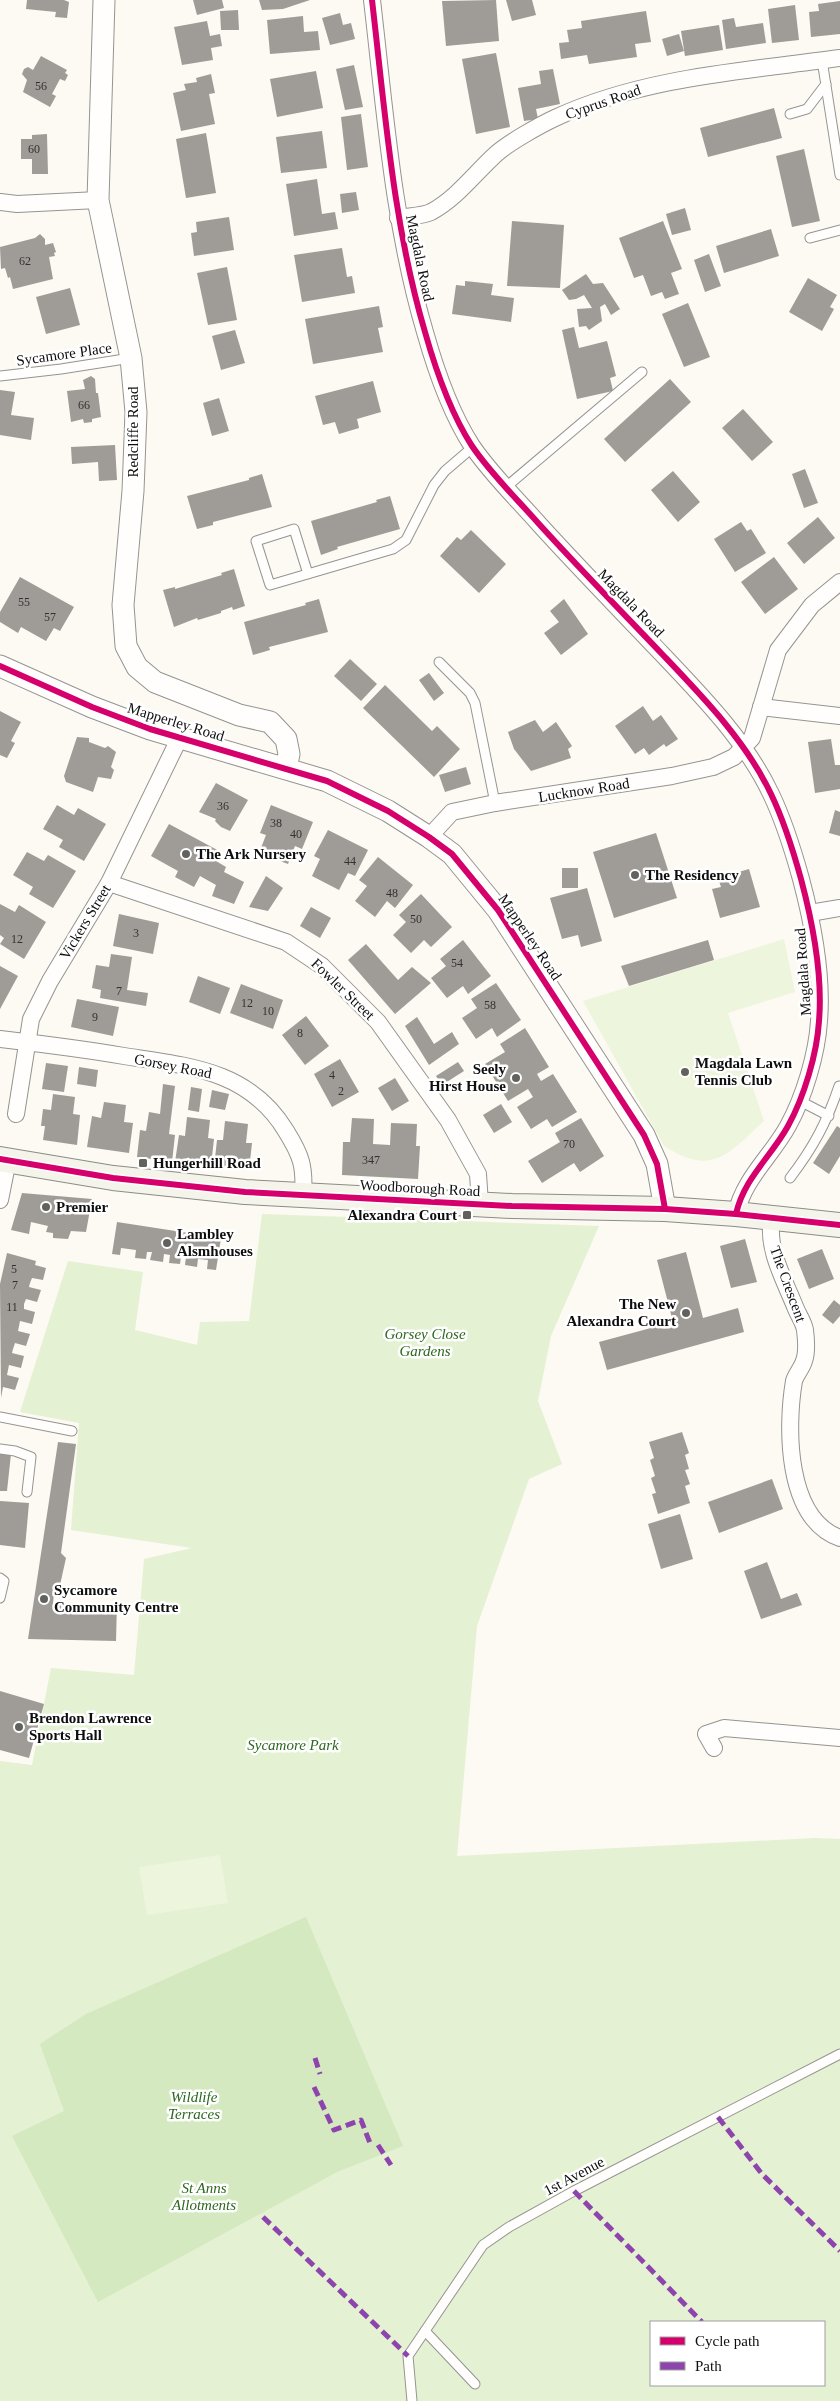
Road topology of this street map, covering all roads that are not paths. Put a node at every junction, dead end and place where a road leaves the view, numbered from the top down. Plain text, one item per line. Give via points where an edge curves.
1 (104, 0) edge
2 (372, 0) edge
3 (840, 58) edge
4 (822, 60) junction
5 (826, 84) junction
6 (790, 114) dead end
7 (840, 175) edge
8 (98, 200) junction
9 (0, 202) edge
10 (398, 218) junction
11 (840, 230) edge
12 (810, 238) dead end
13 (132, 358) junction
14 (642, 372) dead end
15 (0, 376) edge
16 (473, 447) junction
17 (506, 488) junction
18 (308, 574) junction
19 (840, 582) edge
20 (440, 662) dead end
21 (0, 666) edge
22 (761, 707) junction
23 (840, 716) edge
24 (180, 738) junction
25 (742, 748) junction
26 (286, 768) junction
27 (494, 803) junction
28 (429, 838) junction
29 (109, 883) junction
30 (840, 908) edge
31 (810, 913) junction
32 (0, 1039) edge
33 (27, 1042) junction
34 (839, 1086) edge
35 (800, 1101) junction
36 (16, 1114) dead end
37 (829, 1116) junction
38 (4, 1160) edge
39 (790, 1178) dead end
40 (303, 1195) junction
41 (0, 1200) edge
42 (480, 1204) junction
43 (665, 1210) junction
44 (736, 1214) junction
45 (772, 1218) junction
46 (840, 1225) edge
47 (0, 1417) edge
48 (72, 1431) dead end
49 (0, 1449) edge
50 (27, 1492) dead end
51 (840, 1538) edge
52 (0, 1578) edge
53 (0, 1598) edge
54 (840, 1738) edge
55 (714, 1748) dead end
56 (840, 2054) edge
57 (426, 2331) junction
58 (475, 2384) dead end
59 (412, 2401) edge

1 - 8 street, Redcliffe Road
2 - 10 street, Magdala Road
3 - 4 street, Cyprus Road
4 - 5 lane
4 - 10 street, Cyprus Road via 663,84 620,94 554,118 498,152 454,196 430,213
5 - 6 lane via 807,109
5 - 7 lane
8 - 9 street
8 - 13 street, Redcliffe Road
10 - 16 street, Magdala Road via 417,307 433,360 453,411
11 - 12 lane
13 - 15 lane, Sycamore Place
13 - 26 street, Redcliffe Road via 136,412 123,605 126,646 137,667 155,682 238,715 270,722 286,739 289,754
14 - 17 lane
16 - 17 street, Magdala Road
16 - 18 lane via 434,484 406,540 393,549
17 - 25 street, Magdala Road via 700,694
18 - 18 lane via 294,529 256,541 270,585
19 - 22 street via 812,605 778,650
20 - 27 lane via 470,693 475,703
21 - 24 street, Mapperley Road via 92,707
22 - 23 street
22 - 25 street via 752,738
24 - 26 street, Mapperley Road
24 - 29 street, Vickers Street
25 - 27 street, Lucknow Road via 734,757 696,771
25 - 31 street, Magdala Road via 771,793 792,847
26 - 28 street, Mapperley Road via 327,781 372,802
27 - 28 street, Lucknow Road via 452,812
28 - 43 street, Mapperley Road via 452,854 498,910 644,1135 657,1164
29 - 33 street, Vickers Street via 50,981 31,1019
29 - 42 street, Fowler Street via 286,942 322,966 378,1022 448,1120 478,1174
30 - 31 street
31 - 35 street, Magdala Road via 818,970 819,1022
32 - 33 street, Gorsey Road
33 - 36 street, Vickers Street
33 - 40 street, Gorsey Road via 192,1067 217,1074 250,1090 276,1115 297,1148 305,1172
34 - 37 lane
35 - 37 lane
35 - 44 street, Magdala Road via 787,1128 741,1195
37 - 39 lane via 812,1149
38 - 40 main road, Woodborough Road via 184,1187
38 - 41 street
40 - 42 main road, Woodborough Road
42 - 43 main road, Woodborough Road
43 - 44 main road, Woodborough Road
44 - 45 main road, Woodborough Road
45 - 46 main road, Woodborough Road
45 - 51 street, The Crescent via 770,1231 777,1263 805,1329 805,1361 794,1379 790,1417 794,1474 804,1506 818,1526
47 - 48 lane
49 - 50 lane via 31,1457
52 - 53 lane via 4,1581
54 - 55 street via 724,1728 706,1734
56 - 57 lane, 1st Avenue via 509,2227 482,2245
57 - 58 lane
57 - 59 lane, 1st Avenue via 408,2356

